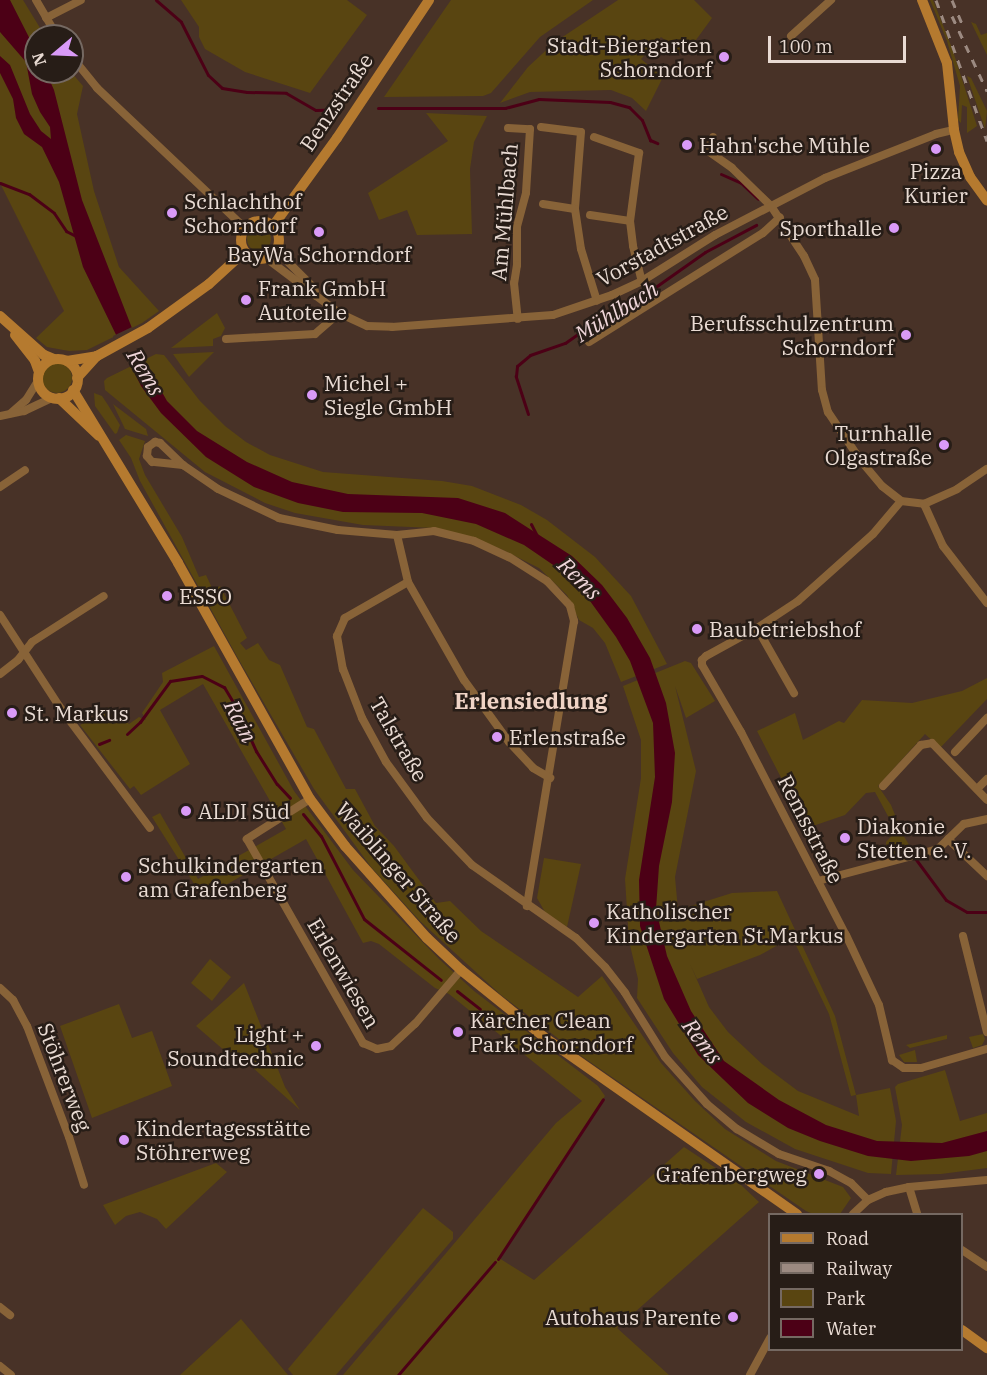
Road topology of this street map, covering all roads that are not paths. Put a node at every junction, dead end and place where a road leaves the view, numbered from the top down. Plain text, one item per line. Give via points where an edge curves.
1 (36, 0) edge
2 (81, 0) edge
3 (429, 0) edge
4 (831, 0) edge
5 (922, 0) edge
6 (46, 18) junction
7 (50, 24) edge
8 (791, 36) dead end
9 (84, 72) edge
10 (541, 127) dead end
11 (508, 128) dead end
12 (954, 130) junction
13 (594, 137) dead end
14 (713, 137) dead end
15 (987, 200) edge
16 (543, 204) dead end
17 (771, 206) junction
18 (575, 209) junction
19 (590, 215) dead end
20 (780, 216) junction
21 (630, 221) junction
22 (273, 226) junction
23 (244, 227) junction
24 (276, 250) junction
25 (244, 252) junction
26 (266, 258) junction
27 (642, 281) junction
28 (316, 296) junction
29 (597, 302) junction
30 (339, 313) junction
31 (2, 318) edge
32 (518, 320) junction
33 (226, 339) dead end
34 (589, 342) dead end
35 (97, 356) junction
36 (54, 359) junction
37 (67, 361) junction
38 (39, 376) junction
39 (77, 378) junction
40 (74, 390) junction
41 (56, 398) junction
42 (11, 413) junction
43 (0, 416) edge
44 (101, 438) junction
45 (183, 465) dead end
46 (987, 469) edge
47 (25, 470) dead end
48 (0, 487) edge
49 (901, 501) junction
50 (924, 504) junction
51 (397, 535) junction
52 (408, 582) junction
53 (104, 596) dead end
54 (987, 603) edge
55 (0, 615) edge
56 (757, 628) junction
57 (22, 653) junction
58 (0, 674) edge
59 (794, 693) dead end
60 (987, 718) edge
61 (955, 752) dead end
62 (550, 778) junction
63 (987, 779) edge
64 (883, 786) dead end
65 (977, 789) junction
66 (310, 799) junction
67 (987, 800) edge
68 (987, 819) edge
69 (150, 828) dead end
70 (948, 839) junction
71 (987, 876) edge
72 (818, 881) junction
73 (527, 906) junction
74 (963, 936) dead end
75 (461, 970) junction
76 (0, 988) edge
77 (987, 1032) edge
78 (987, 1049) edge
79 (987, 1180) edge
80 (84, 1185) dead end
81 (909, 1187) junction
82 (868, 1200) junction
83 (795, 1213) edge
84 (856, 1213) edge
85 (916, 1213) edge
86 (963, 1251) edge
87 (987, 1267) edge
88 (0, 1307) edge
89 (10, 1315) dead end
90 (963, 1331) edge
91 (768, 1342) edge
92 (987, 1348) edge
93 (0, 1366) edge
94 (11, 1375) edge
95 (750, 1375) edge

1 - 6 street
2 - 6 street
3 - 22 main road, Benzstraße
4 - 8 street
5 - 12 main road via 947,63
6 - 7 street
9 - 23 street
10 - 18 street, Am Mühlbach via 581,132
11 - 32 street, Am Mühlbach via 530,129 514,283
12 - 15 main road via 965,166
12 - 17 street, Vorstadtstraße via 825,178
13 - 21 street via 639,153
14 - 17 street via 708,151
16 - 18 street, Am Mühlbach
17 - 20 street
17 - 27 street, Vorstadtstraße via 715,235
18 - 29 street, Am Mühlbach via 581,249
19 - 21 street
20 - 34 street, Vorstadtstraße via 763,233
20 - 49 street via 815,280 822,390 828,412 861,461
21 - 27 street
22 - 23 main road via 258,220
22 - 24 main road via 279,239
23 - 25 main road via 240,239
24 - 26 main road
24 - 28 street, Vorstadtstraße via 314,288
25 - 26 main road via 256,259
25 - 35 main road via 209,285 148,328
26 - 28 street, Vorstadtstraße
27 - 29 street, Vorstadtstraße
28 - 30 street, Vorstadtstraße
29 - 32 street, Vorstadtstraße
30 - 32 street, Vorstadtstraße via 367,326 392,327
30 - 33 street via 315,334
31 - 36 main road via 44,355
31 - 38 main road via 35,361
35 - 37 main road
35 - 39 main road
36 - 37 main road
36 - 38 main road via 45,364
37 - 39 main road
38 - 41 main road via 43,392
38 - 42 street via 27,400
39 - 40 main road
40 - 41 main road
40 - 44 main road, Waiblinger Straße
41 - 42 street
41 - 44 main road, Waiblinger Straße
42 - 43 street
44 - 66 main road, Waiblinger Straße via 137,492
45 - 51 street via 219,489 279,518 338,530
46 - 50 street
47 - 48 street
49 - 50 street
49 - 56 street via 826,578
50 - 54 street via 943,546
51 - 52 street
51 - 62 street via 434,531 474,541 547,581 570,606 574,621
52 - 62 street via 464,680 533,768
52 - 73 street, Talstraße via 345,618 337,636 343,669 382,755 427,818 471,865
53 - 57 street via 32,642
55 - 57 street
56 - 59 street
56 - 72 street, Remsstraße via 702,660 702,665
57 - 58 street
57 - 69 street
60 - 61 street
62 - 73 street
63 - 65 street
64 - 65 street via 921,745 932,743
65 - 67 street
66 - 75 main road, Waiblinger Straße via 345,846 427,939
66 - 75 street, Erlenwiesen via 247,839 363,1043 376,1049 391,1046
68 - 70 street via 964,824
70 - 71 street
70 - 72 street via 938,849
72 - 78 street, Remsstraße via 879,1005 890,1054 897,1065 921,1068
73 - 82 street, Talstraße via 576,938 605,968 665,1057 707,1104 737,1129 778,1154 829,1171 851,1183
74 - 77 street
75 - 83 main road, Waiblinger Straße via 544,1037
76 - 80 street, Stöhrerweg via 13,1000 27,1026
79 - 81 street
81 - 82 street
81 - 85 street
82 - 84 street
86 - 87 street
88 - 89 street
90 - 92 main road
91 - 95 street
93 - 94 street

